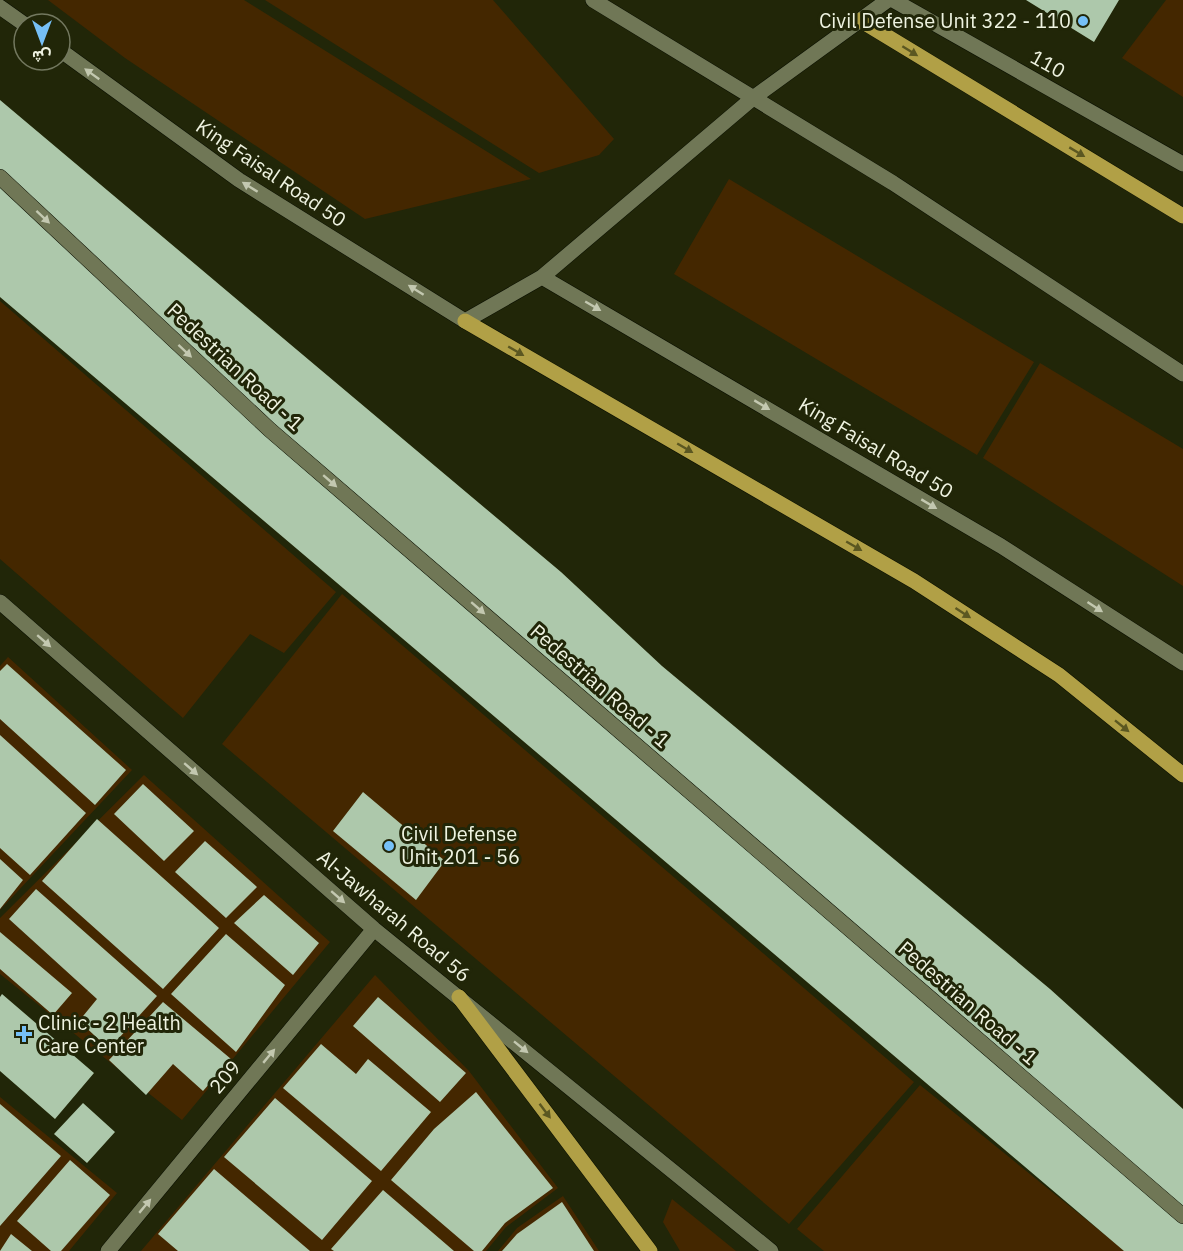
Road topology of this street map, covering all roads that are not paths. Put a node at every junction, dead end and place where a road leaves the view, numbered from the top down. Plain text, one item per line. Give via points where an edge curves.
1 (593, 0) edge
2 (888, 0) edge
3 (893, 0) edge
4 (860, 20) junction
5 (72, 59) edge
6 (753, 98) junction
7 (1183, 164) edge
8 (0, 177) edge
9 (1183, 216) edge
10 (542, 277) junction
11 (465, 321) junction
12 (1183, 374) edge
13 (0, 602) edge
14 (1183, 663) edge
15 (1183, 775) edge
16 (374, 929) junction
17 (459, 997) junction
18 (1183, 1216) edge
19 (108, 1251) edge
20 (650, 1251) edge
21 (771, 1251) edge

1 - 6 street
2 - 4 street
3 - 7 street, 110
4 - 6 street
4 -> 9 main road
11 -> 5 street, King Faisal Road 50 via 239,180
6 - 10 street
6 - 12 street via 893,183
8 -> 18 street, Pedestrian Road - 1 via 270,430
10 - 11 street
10 -> 14 street, King Faisal Road 50 via 990,540
11 -> 15 main road via 914,581 1059,675
13 -> 16 street, Al-Jawharah Road 56
16 - 17 street, Al-Jawharah Road 56
19 -> 16 street, 209
17 -> 20 main road
17 -> 21 street, Al-Jawharah Road 56

